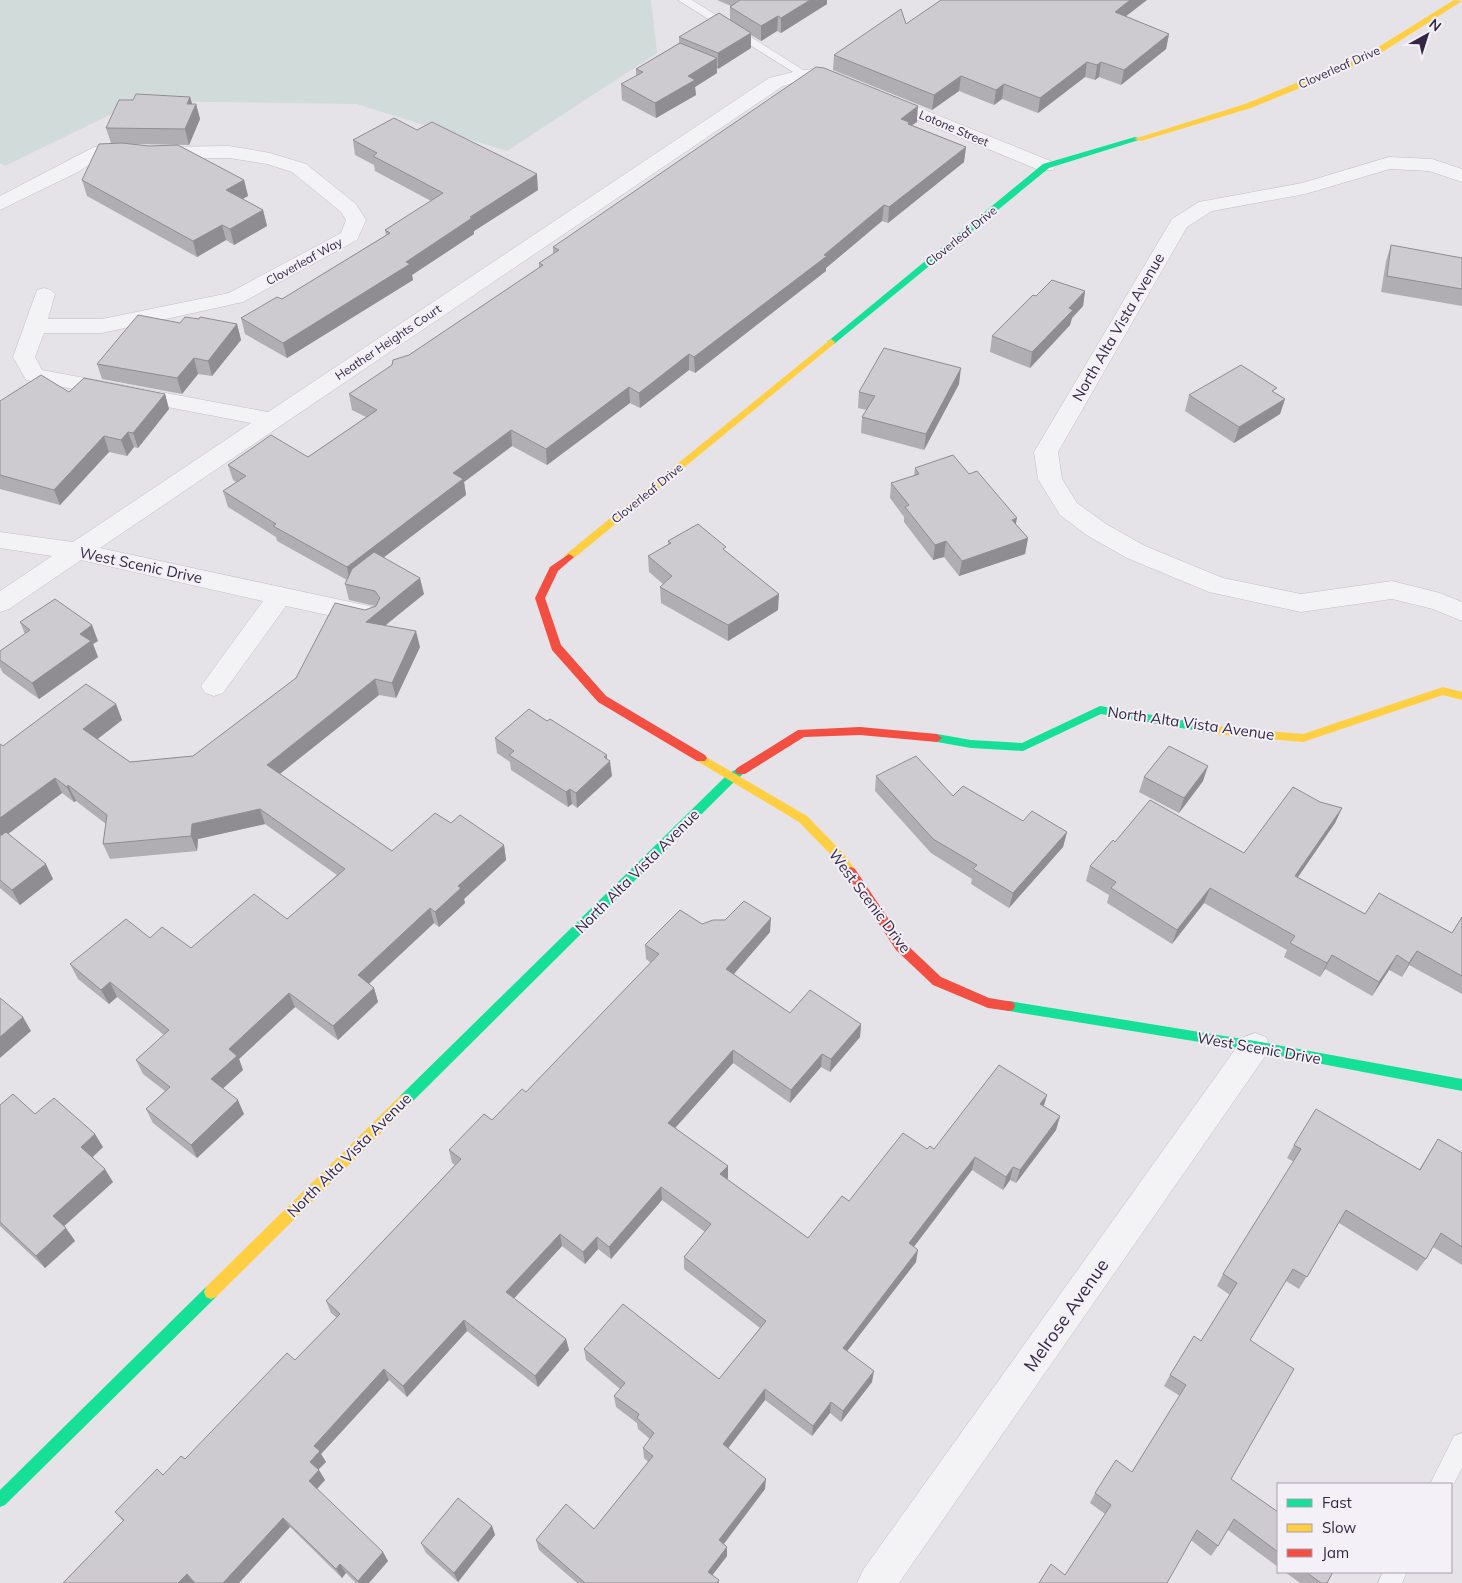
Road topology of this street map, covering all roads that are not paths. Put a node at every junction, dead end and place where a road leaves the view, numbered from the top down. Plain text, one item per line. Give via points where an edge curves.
1 (684, 0) edge
2 (1459, 0) edge
3 (802, 73) junction
4 (776, 82) joint
5 (1046, 166) junction
6 (1462, 176) edge
7 (0, 204) edge
8 (44, 294) dead end
9 (36, 326) junction
10 (272, 420) junction
11 (0, 540) edge
12 (77, 551) junction
13 (281, 594) junction
14 (540, 598) joint
15 (0, 603) edge
16 (1462, 612) edge
17 (369, 614) edge
18 (214, 686) dead end
19 (1462, 696) edge
20 (734, 776) junction
21 (1255, 1046) junction
22 (1462, 1086) edge
23 (1462, 1444) edge
24 (1442, 1483) edge
25 (0, 1500) edge
26 (876, 1583) edge

1 - 3 lane
2 - 5 street, Cloverleaf Drive via 1370,56 1248,106
3 - 4 street, Lotone Street
3 - 5 street, Lotone Street via 828,76
4 - 10 street, Heather Heights Court
5 - 14 street, Cloverleaf Drive via 554,569
6 - 16 street, North Alta Vista Avenue via 1432,165 1389,163 1305,188 1206,206 1179,223 1046,452 1050,479 1068,509 1136,552 1218,586 1301,603 1392,590 1440,602
7 - 9 street, Cloverleaf Way via 72,168 94,153 127,150 229,152 299,168 349,208 356,220 350,236 236,298 102,326
8 - 9 street
9 - 10 street via 24,357 34,375
10 - 12 street, Heather Heights Court
11 - 12 street, West Scenic Drive
12 - 13 street, West Scenic Drive
12 - 15 street, Heather Heights Court
13 - 17 street, West Scenic Drive
13 - 18 street
14 - 20 street, West Scenic Drive via 556,647 602,699
19 - 20 street, North Alta Vista Avenue via 1443,691 1303,738 1200,728 1100,710 1023,747 971,744 918,734 802,734
20 - 21 street, West Scenic Drive via 803,819 839,856 900,946 937,981 988,1003
20 - 25 street, North Alta Vista Avenue
21 - 22 street, West Scenic Drive
21 - 26 street, Melrose Avenue
23 - 24 lane

